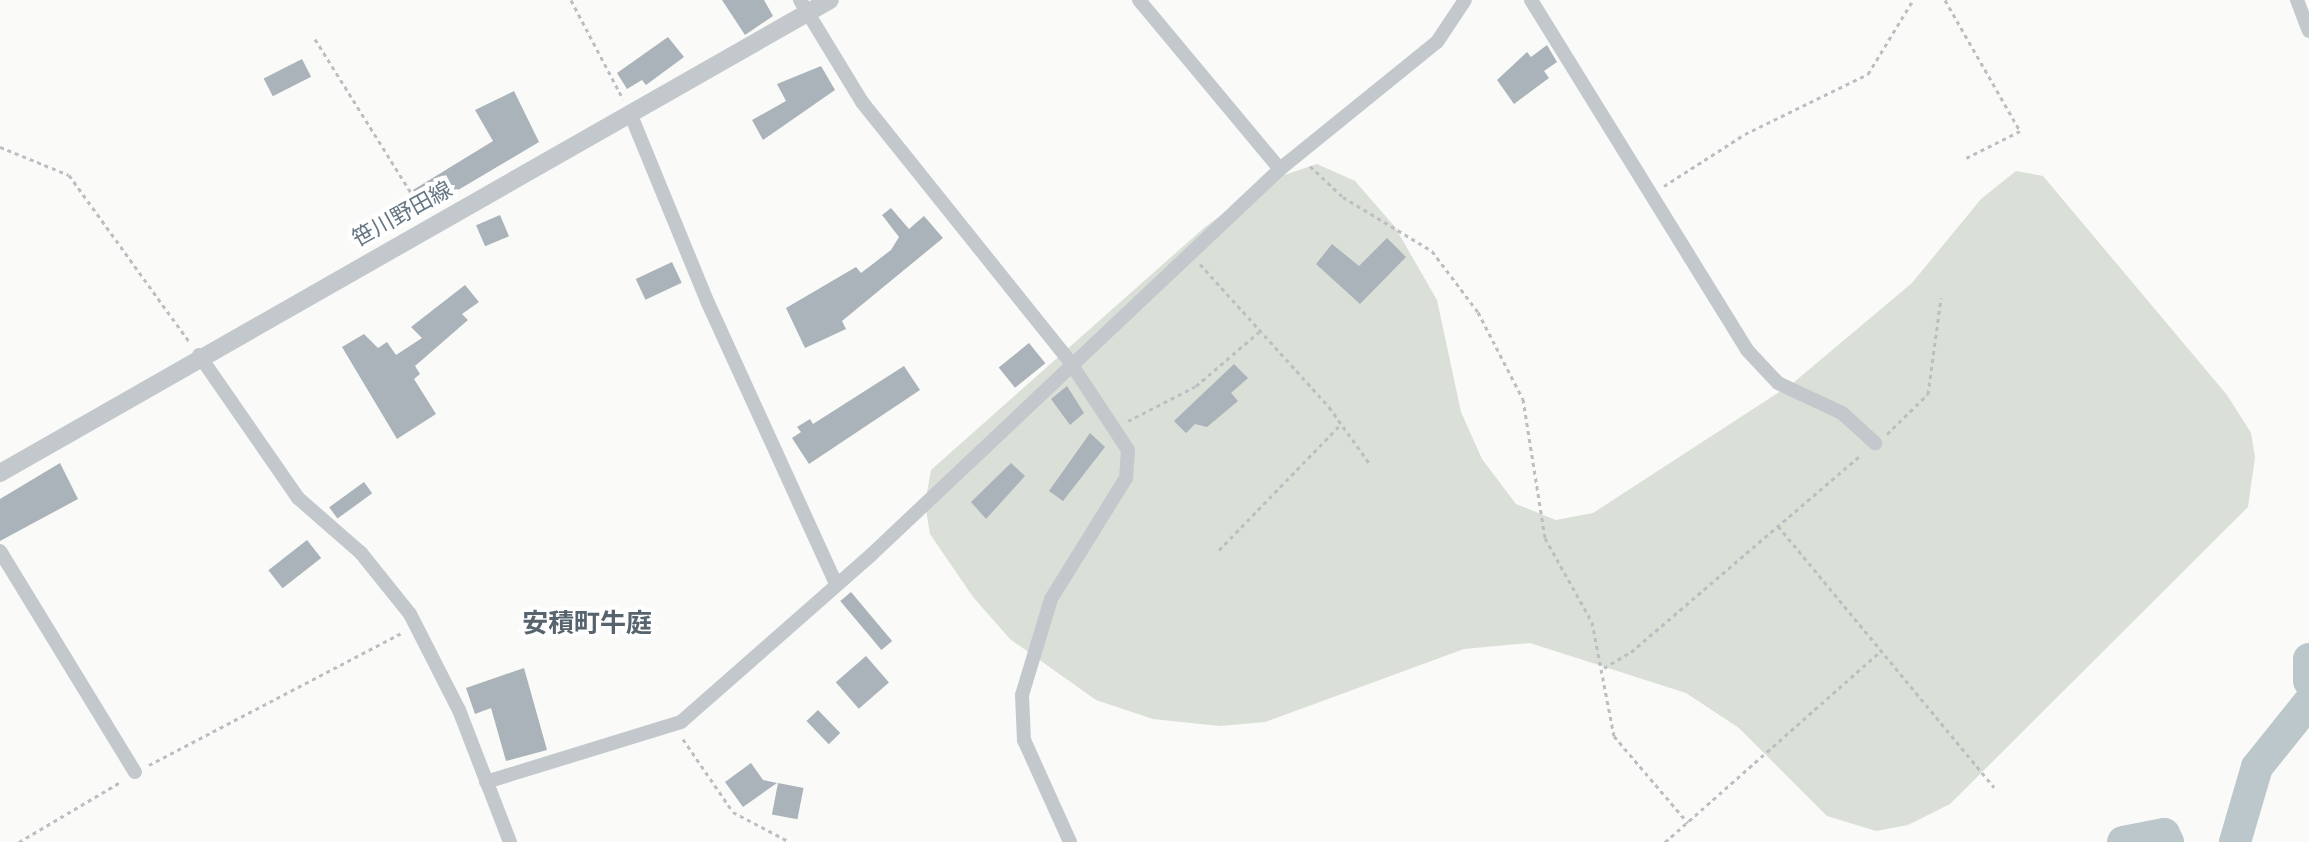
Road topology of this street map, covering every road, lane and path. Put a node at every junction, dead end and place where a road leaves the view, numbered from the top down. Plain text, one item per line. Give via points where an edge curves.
1 (571, 0) edge
2 (830, 0) edge
3 (1139, 0) edge
4 (1465, 0) edge
5 (1531, 0) edge
6 (1913, 0) edge
7 (1945, 0) edge
8 (2297, 0) edge
9 (805, 6) edge
10 (2309, 31) edge
11 (315, 39) dead end
12 (630, 113) junction
13 (0, 147) edge
14 (1299, 154) junction
15 (1966, 158) dead end
16 (1280, 169) junction
17 (1650, 195) junction
18 (432, 225) junction
19 (1189, 252) junction
20 (1941, 298) dead end
21 (1259, 332) junction
22 (199, 355) junction
23 (1070, 362) junction
24 (1340, 425) junction
25 (1117, 429) junction
26 (1875, 443) junction
27 (1370, 464) dead end
28 (0, 473) edge
29 (1778, 526) junction
30 (1219, 550) dead end
31 (0, 551) edge
32 (836, 584) junction
33 (426, 639) junction
34 (1881, 651) junction
35 (1604, 668) junction
36 (675, 726) junction
37 (135, 772) junction
38 (486, 782) junction
39 (1994, 787) dead end
40 (1688, 823) junction
41 (19, 842) edge
42 (510, 842) edge
43 (790, 842) edge
44 (1070, 842) edge
45 (1665, 842) edge

1 - 12 path
2 - 9 street, 笹川野田線
3 - 16 street
4 - 14 street via 1437,42
5 - 17 street
6 - 17 path via 1868,74 1745,134
7 - 15 path via 2020,131
8 - 10 street
9 - 12 street, 笹川野田線
9 - 23 street via 862,102
11 - 18 path
12 - 18 street, 笹川野田線
12 - 32 street via 708,303
13 - 22 path via 69,175
14 - 16 street
14 - 35 path via 1343,197 1432,251 1478,312 1523,399 1545,538 1588,613
16 - 19 street
17 - 26 street via 1760,365 1783,386 1842,413
18 - 22 street, 笹川野田線
19 - 21 path
19 - 23 street
20 - 26 path via 1928,394
21 - 24 path
21 - 25 path via 1196,386
22 - 28 street, 笹川野田線
22 - 33 street via 298,498 361,553
23 - 25 street
23 - 32 street
24 - 27 path
24 - 30 path
25 - 44 street via 1129,470 1051,599 1022,695 1024,740
26 - 29 path
29 - 34 path
29 - 35 path
31 - 37 street
32 - 36 street
33 - 37 path via 407,630
33 - 38 street
34 - 39 path
34 - 40 path
35 - 40 path via 1609,720 1620,746
36 - 38 street
36 - 43 path via 733,812
37 - 41 path
38 - 42 street
40 - 45 path

